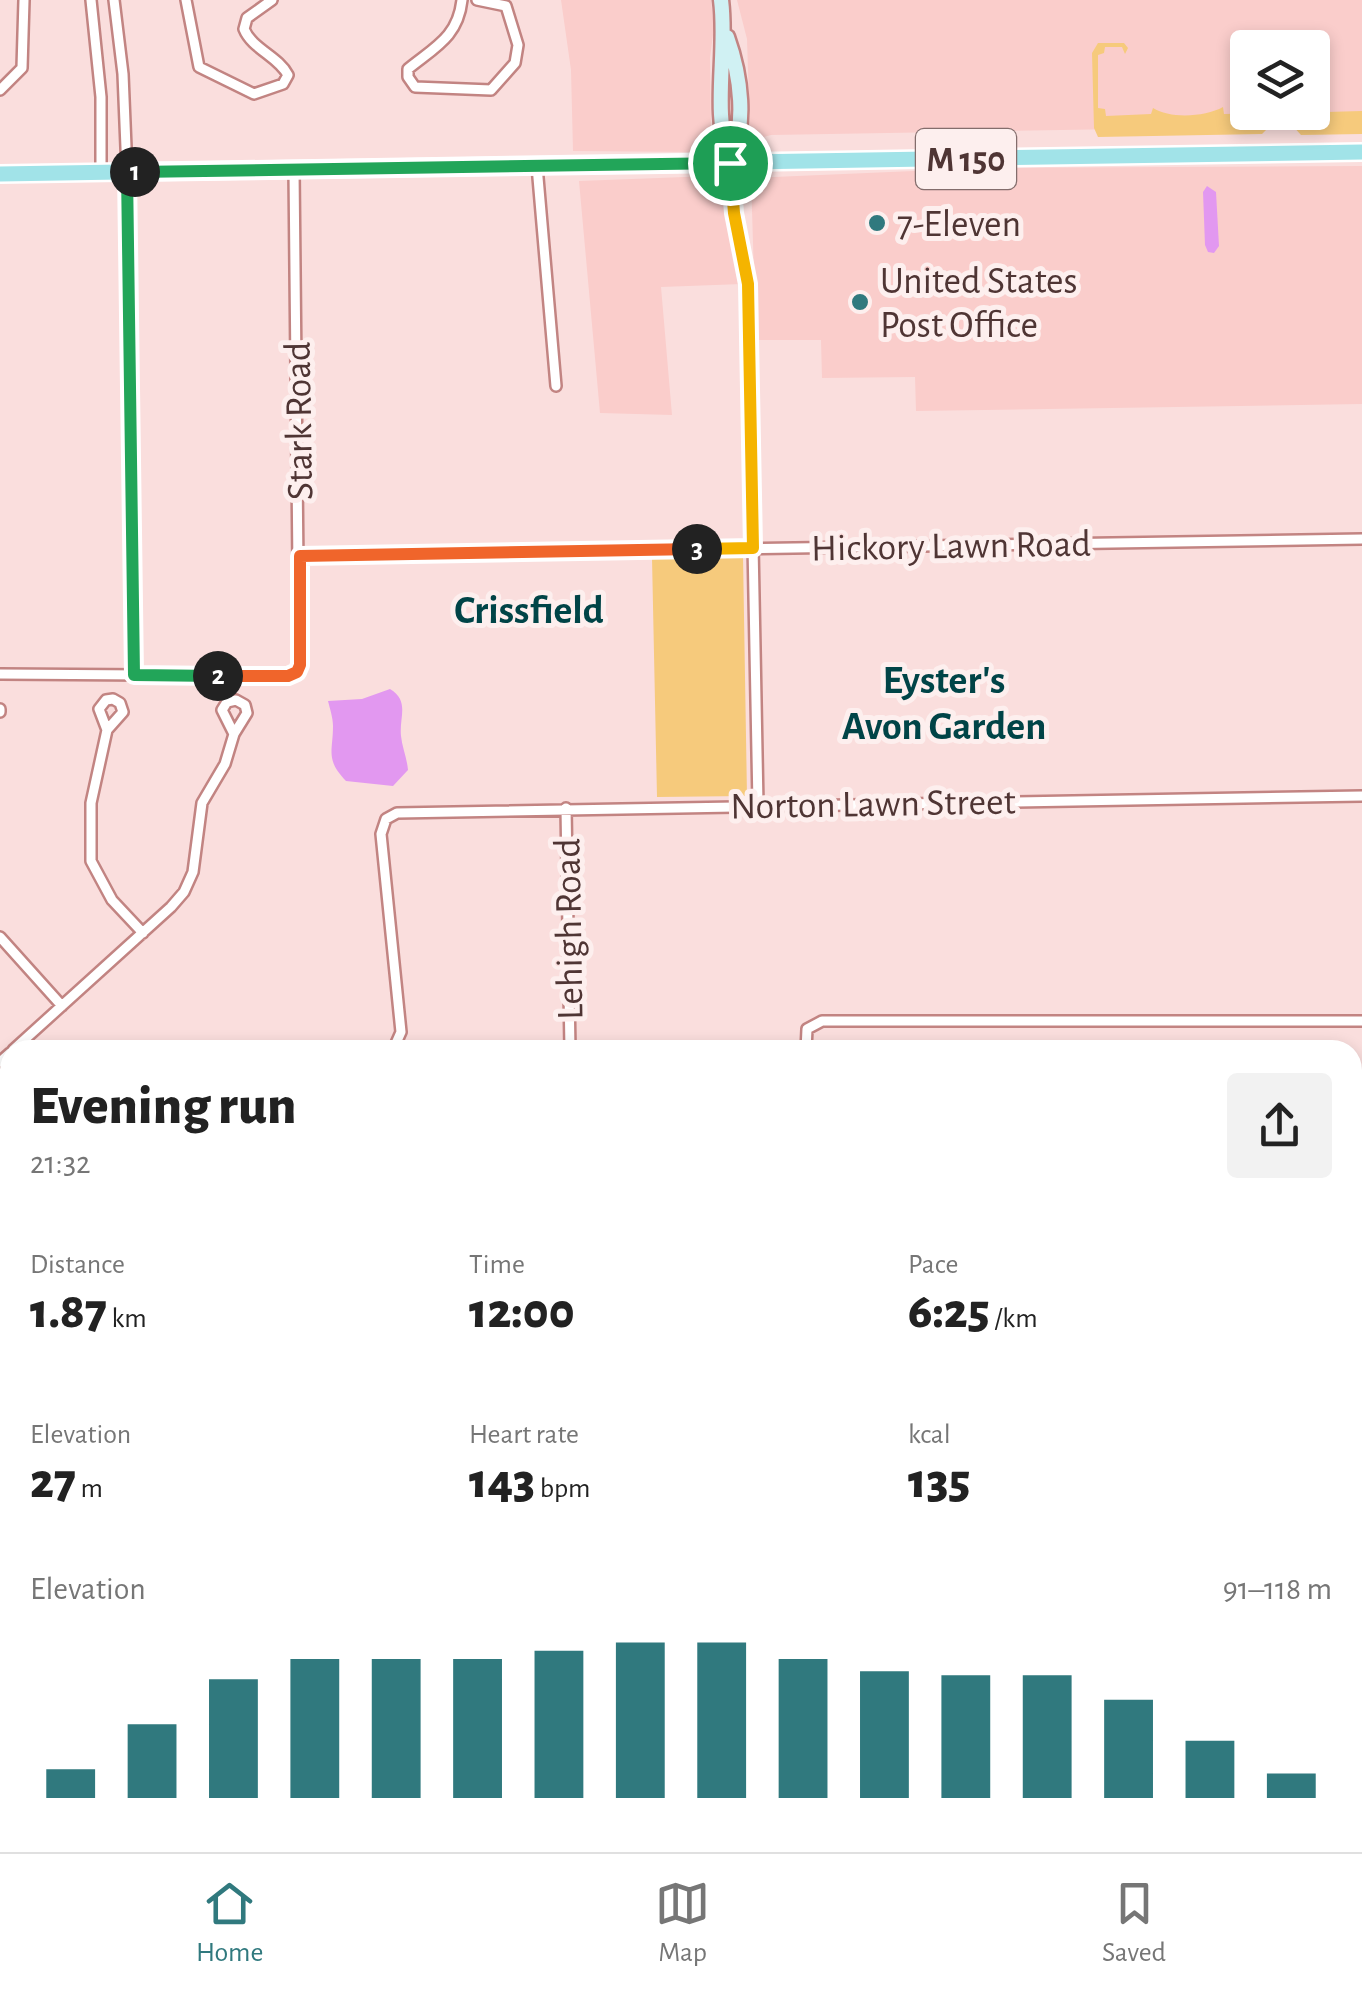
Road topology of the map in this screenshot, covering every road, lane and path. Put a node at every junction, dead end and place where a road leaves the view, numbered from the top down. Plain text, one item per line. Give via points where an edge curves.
1 (24, 0) edge
2 (91, 0) edge
3 (114, 0) edge
4 (186, 0) edge
5 (272, 0) edge
6 (462, 0) edge
7 (477, 0) edge
8 (721, 0) edge
9 (0, 90) edge
10 (1362, 152) edge
11 (730, 163) junction
12 (536, 166) junction
13 (294, 170) junction
14 (101, 172) junction
15 (127, 172) junction
16 (0, 174) edge
17 (556, 386) dead end
18 (1362, 538) edge
19 (753, 548) junction
20 (300, 556) junction
21 (0, 674) edge
22 (134, 675) junction
23 (107, 730) dead end
24 (234, 734) dead end
25 (1362, 796) edge
26 (758, 805) junction
27 (566, 808) junction
28 (143, 933) junction
29 (0, 937) edge
30 (62, 1006) junction
31 (1362, 1021) edge
32 (23, 1040) edge
33 (397, 1040) edge
34 (570, 1040) edge
35 (807, 1040) edge

1 - 9 street via 22,68
2 - 14 street
3 - 15 street
4 - 5 street via 198,66 254,94 283,84 288,75 244,29 247,18
6 - 7 street via 450,36 408,68 415,87 491,90 515,63 508,9
8 - 11 street via 722,141
10 - 11 main road, M 150
11 - 12 main road, M 150
11 - 19 street via 748,284
12 - 13 main road, M 150
12 - 17 street
13 - 15 main road, M 150
13 - 20 street, Stark Road
14 - 15 main road, M 150
14 - 16 main road, M 150
15 - 22 street
18 - 19 street, Hickory Lawn Road
19 - 20 street, Hickory Lawn Road
19 - 26 street
20 - 22 street, Stark Road via 297,672
21 - 22 street
23 - 28 street via 91,802 90,861 112,900
24 - 28 street via 202,803 190,882
25 - 26 street, Norton Lawn Street
26 - 27 street, Norton Lawn Street
27 - 33 street, Norton Lawn Street via 398,812 386,818 381,834
27 - 34 street, Lehigh Road
28 - 30 street
29 - 30 street
30 - 32 street
31 - 35 street via 822,1021 809,1026

